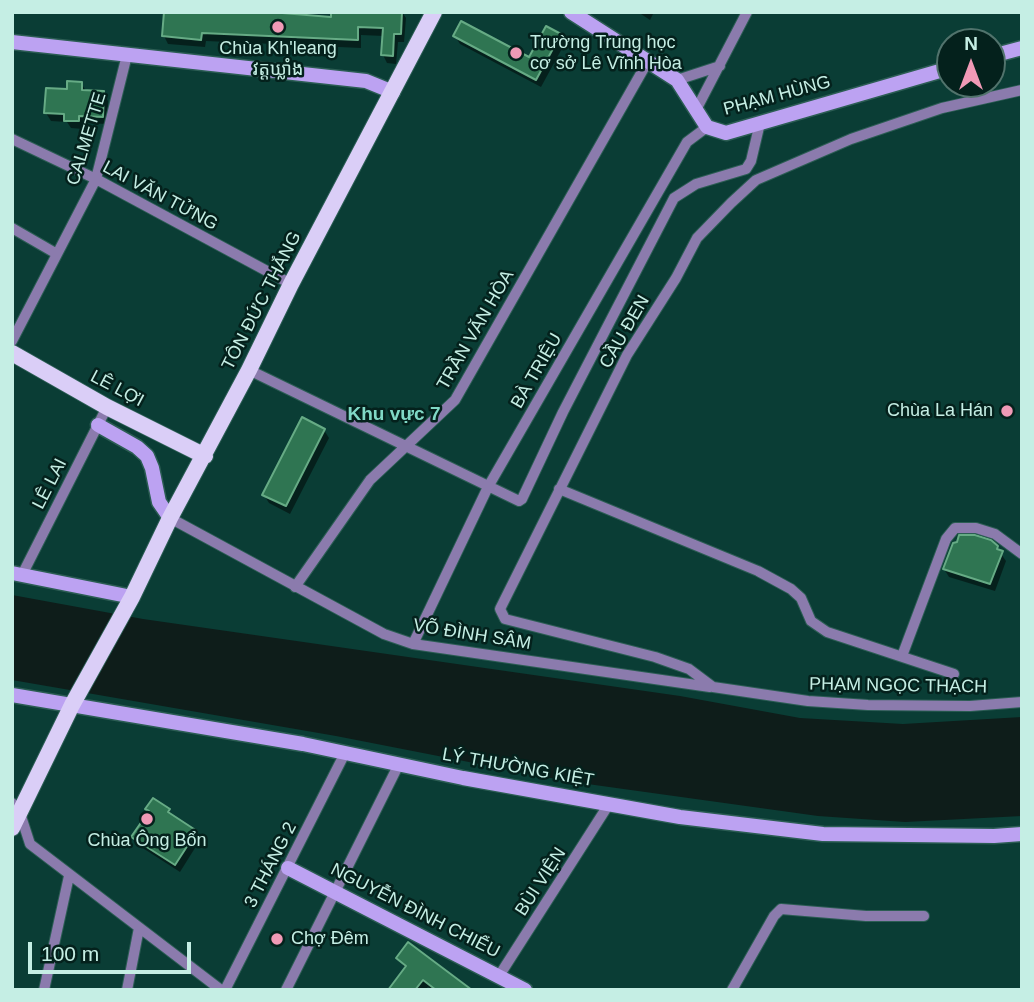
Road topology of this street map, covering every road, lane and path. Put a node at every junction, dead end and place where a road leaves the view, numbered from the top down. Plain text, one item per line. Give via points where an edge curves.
1 (434, 12) edge
2 (571, 12) edge
3 (747, 12) edge
4 (12, 42) edge
5 (127, 55) junction
6 (648, 61) junction
7 (720, 66) junction
8 (936, 72) edge
9 (677, 80) junction
10 (1022, 90) edge
11 (393, 92) junction
12 (696, 110) junction
13 (760, 123) junction
14 (707, 127) junction
15 (12, 139) edge
16 (96, 179) junction
17 (12, 228) edge
18 (57, 254) junction
19 (291, 284) junction
20 (12, 341) edge
21 (12, 353) edge
22 (249, 370) junction
23 (107, 407) junction
24 (98, 425) junction
25 (404, 446) junction
26 (205, 456) junction
27 (488, 487) junction
28 (559, 489) junction
29 (170, 518) junction
30 (1022, 554) edge
31 (17, 574) edge
32 (295, 587) junction
33 (129, 602) junction
34 (500, 609) joint
35 (413, 643) junction
36 (902, 656) junction
37 (954, 674) dead end
38 (713, 687) junction
39 (12, 695) edge
40 (74, 702) junction
41 (1022, 702) edge
42 (345, 753) junction
43 (399, 764) junction
44 (609, 804) junction
45 (16, 807) edge
46 (12, 828) edge
47 (1022, 834) edge
48 (288, 868) junction
49 (69, 876) junction
50 (334, 890) junction
51 (924, 916) dead end
52 (139, 928) junction
53 (499, 976) junction
54 (44, 990) edge
55 (127, 990) edge
56 (223, 990) edge
57 (286, 990) edge
58 (525, 990) edge
59 (732, 990) edge

1 - 11 main road, TÔN ĐỨC THẮNG
2 - 6 street, PHẠM HÙNG
3 - 7 street
4 - 5 street
5 - 11 street via 366,81
5 - 16 street, CALMETTE
6 - 9 street, PHẠM HÙNG
6 - 25 street, TRẦN VĂN HÒA via 455,400
7 - 9 street
7 - 12 street
8 - 13 street, PHẠM HÙNG
9 - 12 street, PHẠM HÙNG
10 - 28 street, CẦU ĐEN via 942,108 851,139 756,180 697,239 627,355
11 - 19 main road, TÔN ĐỨC THẮNG
12 - 14 street, PHẠM HÙNG
13 - 14 street, PHẠM HÙNG via 726,133
13 - 27 street via 746,169 696,184 674,198 522,499 513,500
14 - 27 street, BÀ TRIỆU via 687,142
15 - 16 street, LAI VĂN TỬNG
16 - 18 street, CALMETTE
16 - 19 street, LAI VĂN TỬNG
17 - 18 street
18 - 20 street, CALMETTE
19 - 22 main road, TÔN ĐỨC THẮNG
21 - 23 main road, LÊ LỢI
22 - 25 street
22 - 26 main road, TÔN ĐỨC THẮNG
23 - 24 street, LÊ LAI
23 - 26 main road, LÊ LỢI
24 - 29 street via 146,456 159,502
24 - 31 street, LÊ LAI
25 - 27 street
25 - 32 street, TRẦN VĂN HÒA via 370,480
26 - 29 main road, TÔN ĐỨC THẮNG
27 - 35 street, BÀ TRIỆU
28 - 34 street, CẦU ĐEN
28 - 36 street via 758,571 792,589 811,621 827,632
29 - 32 street, VÕ ĐÌNH SÂM
29 - 33 main road, TÔN ĐỨC THẮNG
30 - 36 street via 995,534 955,528 946,539
31 - 33 street
32 - 35 street, VÕ ĐÌNH SÂM via 384,634
33 - 40 main road, TÔN ĐỨC THẮNG
34 - 38 street, PHẠM NGỌC THẠCH via 505,619 689,669
35 - 38 street, VÕ ĐÌNH SÂM
36 - 37 street
38 - 41 street, PHẠM NGỌC THẠCH via 868,705
39 - 40 street, LÝ THƯỜNG KIỆT
40 - 42 street, LÝ THƯỜNG KIỆT
40 - 45 main road, TÔN ĐỨC THẮNG
42 - 43 street, LÝ THƯỜNG KIỆT
42 - 48 street, 3 THÁNG 2
43 - 44 street, LÝ THƯỜNG KIỆT
43 - 50 street
44 - 47 street, LÝ THƯỜNG KIỆT via 823,834
44 - 53 street, BÙI VIỆN
45 - 46 main road, TÔN ĐỨC THẮNG
45 - 49 street via 30,844
48 - 50 street, NGUYỄN ĐÌNH CHIỂU
48 - 56 street, 3 THÁNG 2
49 - 52 street
49 - 54 street
50 - 53 street, NGUYỄN ĐÌNH CHIỂU
50 - 57 street
51 - 59 street via 781,909
52 - 55 street
52 - 56 street
53 - 58 street, NGUYỄN ĐÌNH CHIỂU

